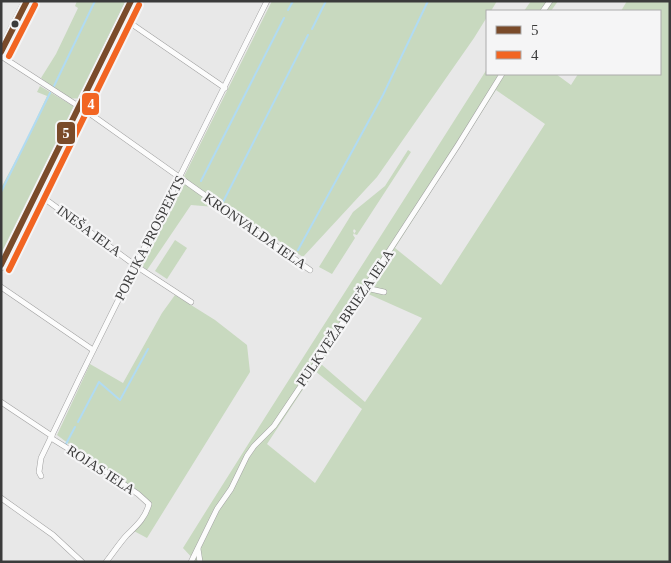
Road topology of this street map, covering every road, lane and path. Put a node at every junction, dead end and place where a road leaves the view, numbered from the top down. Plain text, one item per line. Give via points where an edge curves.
1 (27, 1) edge
2 (131, 1) edge
3 (267, 1) edge
4 (123, 18) junction
5 (1, 54) edge
6 (501, 75) edge
7 (225, 88) junction
8 (79, 107) junction
9 (180, 178) junction
10 (37, 193) junction
11 (1, 266) edge
12 (136, 266) junction
13 (310, 270) dead end
14 (1, 287) edge
15 (366, 288) junction
16 (384, 292) dead end
17 (192, 302) dead end
18 (93, 350) junction
19 (1, 402) edge
20 (51, 437) junction
21 (41, 476) dead end
22 (1, 498) edge
23 (198, 548) junction
24 (82, 562) edge
25 (106, 562) edge
26 (191, 562) edge
27 (200, 562) edge

1 - 5 main road
2 - 4 main road
3 - 7 street, PORUKA PROSPEKTS
4 - 7 street
4 - 8 main road
5 - 8 street, KRONVALDA IELA
6 - 15 street, PULKVEŽA BRIEŽA IELA
7 - 9 street, PORUKA PROSPEKTS
8 - 9 street, KRONVALDA IELA
8 - 10 main road
9 - 12 street, PORUKA PROSPEKTS
9 - 13 street, KRONVALDA IELA
10 - 11 main road
10 - 12 street, INEŠA IELA
12 - 17 street, INEŠA IELA
12 - 18 street, PORUKA PROSPEKTS
14 - 18 street
15 - 16 street
15 - 23 street, PULKVEŽA BRIEŽA IELA via 274,426 247,456
18 - 20 street, PORUKA PROSPEKTS
19 - 20 street, ROJAS IELA
20 - 21 street, PORUKA PROSPEKTS via 39,463
20 - 25 street, ROJAS IELA via 149,504 147,513
22 - 24 street via 53,535
23 - 26 street, PULKVEŽA BRIEŽA IELA
23 - 27 street

